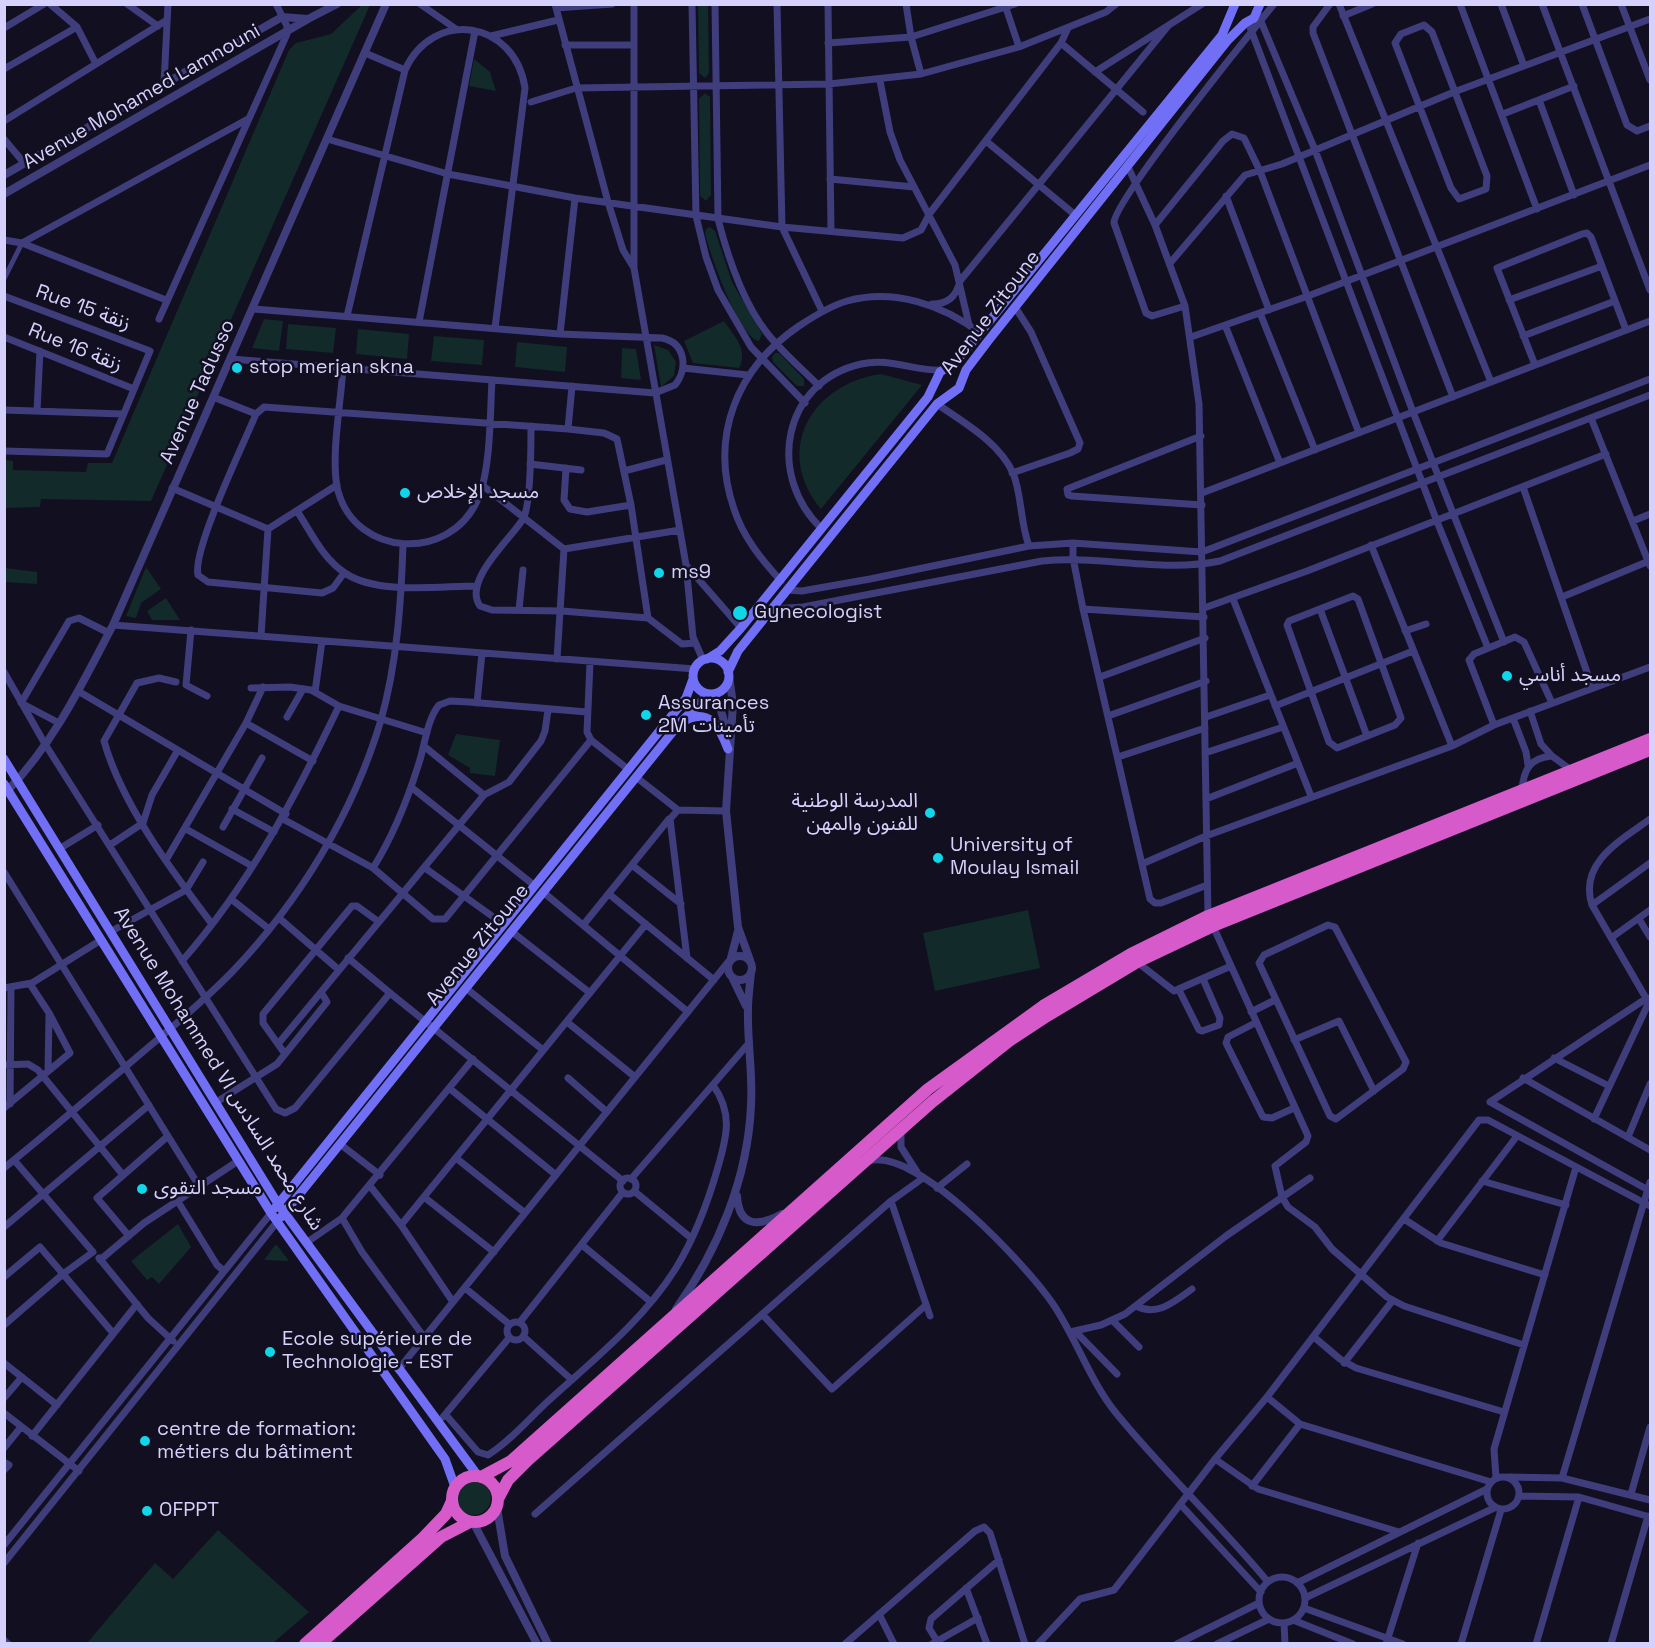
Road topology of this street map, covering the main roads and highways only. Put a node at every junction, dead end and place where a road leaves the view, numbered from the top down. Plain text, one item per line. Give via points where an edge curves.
1 (1234, 7) edge
2 (1258, 10) edge
3 (1246, 22) junction
4 (941, 374) junction
5 (962, 381) junction
6 (952, 392) junction
7 (705, 659) junction
8 (729, 674) junction
9 (693, 679) junction
10 (711, 694) junction
11 (679, 724) junction
12 (1650, 739) edge
13 (728, 749) road end
14 (1650, 750) edge
15 (4, 759) edge
16 (632, 774) junction
17 (6, 789) edge
18 (1210, 921) junction
19 (278, 1204) junction
20 (271, 1213) junction
21 (284, 1213) junction
22 (277, 1222) junction
23 (479, 1477) junction
24 (455, 1487) junction
25 (452, 1501) junction
26 (498, 1502) junction
27 (472, 1522) junction
28 (305, 1644) edge
29 (320, 1644) edge

1 - 3 main road via 1236,18
1 - 4 main road, Avenue Zitoune via 1221,35 980,333
2 - 3 main road, Avenue Zitoune
3 - 5 main road, Avenue Zitoune via 1015,307 966,370
4 - 5 main road via 957,370
4 - 6 main road via 940,388
4 - 7 main road, Avenue Zitoune via 928,397 780,581 720,651
5 - 6 main road, Avenue Zitoune
6 - 8 main road, Avenue Zitoune via 937,404 732,659
7 - 8 main road via 718,660
7 - 9 main road via 695,669
8 - 10 main road via 726,686
9 - 10 main road via 699,689
9 - 16 main road, Avenue Zitoune via 686,698
10 - 11 main road, Avenue Zitoune
11 - 13 main road via 694,717 711,719 721,730
11 - 16 main road, Avenue Zitoune
12 - 18 highway
14 - 18 highway
15 - 19 main road, Avenue Mohammed VI شارع محمد السادس
16 - 19 main road, Avenue Zitoune via 503,924
16 - 21 main road, Avenue Zitoune via 467,989
17 - 20 main road, Avenue Mohammed VI شارع محمد السادس
18 - 23 highway via 1097,974 1004,1033 928,1089 511,1461
18 - 26 highway via 1009,1041 864,1163 528,1460 508,1480
19 - 20 main road, Avenue Zitoune
19 - 21 main road, Avenue Mohammed VI شارع محمد السادس
20 - 22 main road, Avenue Mohammed VI شارع محمد السادس
21 - 22 main road, Avenue Zitoune
21 - 23 main road, Avenue Mohammed VI شارع محمد السادس
22 - 24 main road, Avenue Mohammed VI شارع محمد السادس via 445,1459
23 - 24 highway via 465,1479
23 - 26 highway via 493,1484
24 - 25 highway
25 - 27 highway via 457,1514
25 - 28 highway via 446,1514 423,1538
26 - 27 highway via 488,1519
27 - 29 highway via 441,1537

